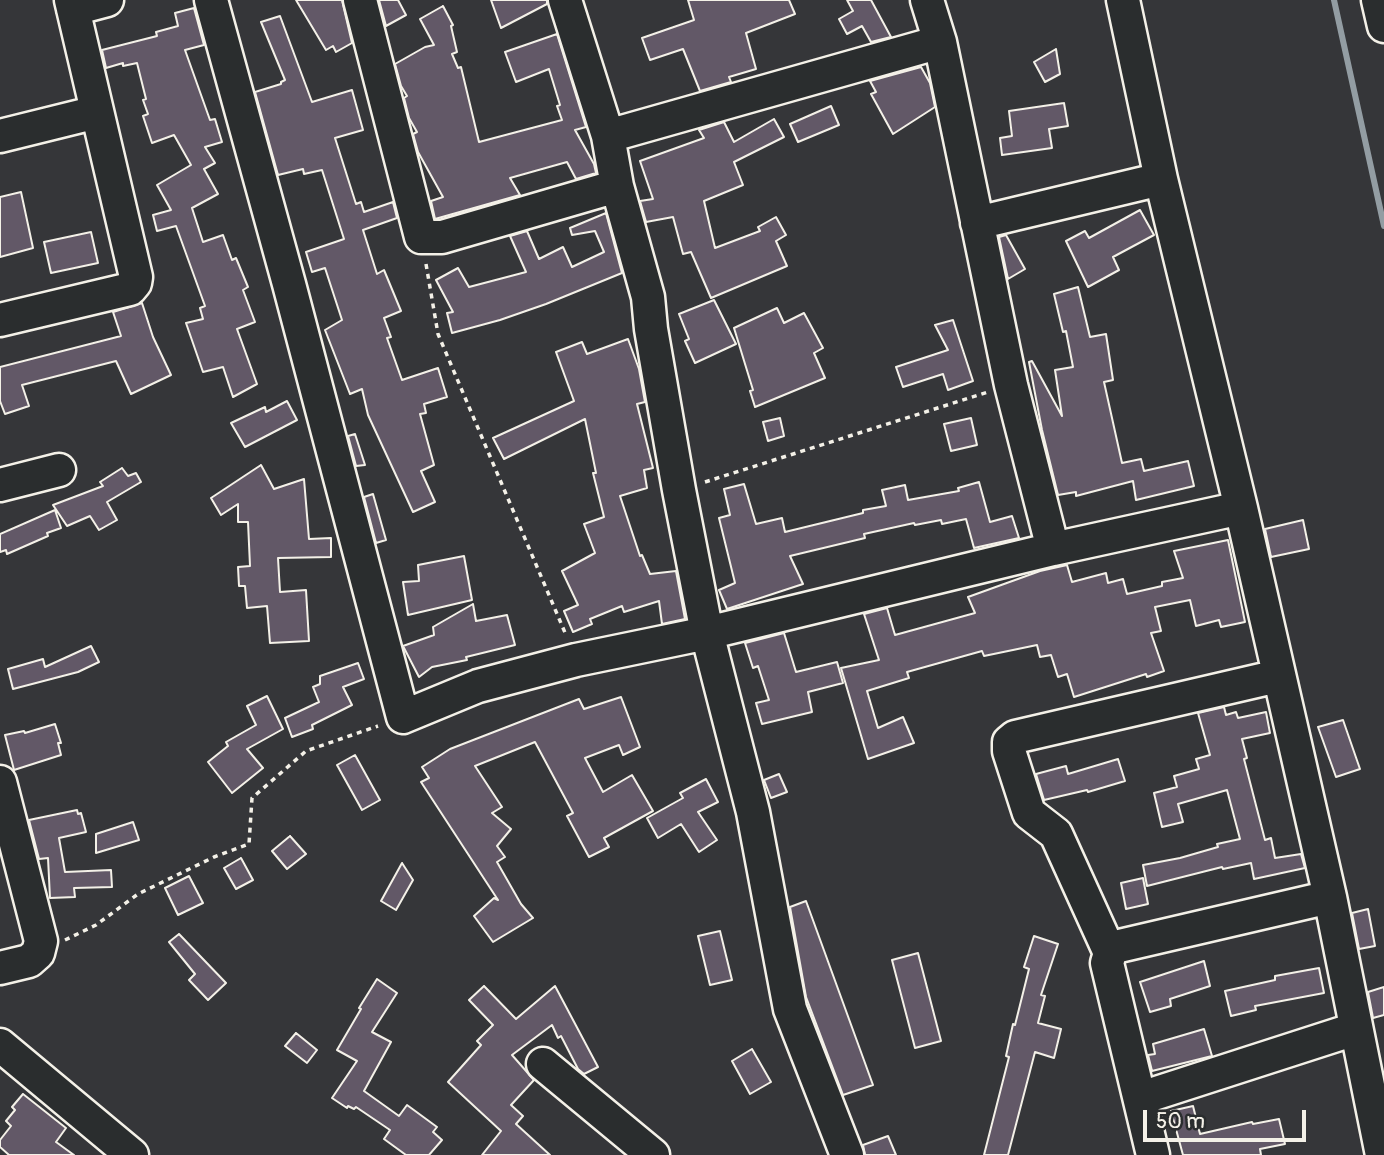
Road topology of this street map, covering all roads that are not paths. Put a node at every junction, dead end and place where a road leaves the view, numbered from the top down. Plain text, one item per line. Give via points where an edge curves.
1 (107, 0) edge
2 (211, 0) edge
3 (360, 0) edge
4 (565, 0) edge
5 (927, 0) edge
6 (1123, 0) edge
7 (1378, 0) edge
8 (72, 4) edge
9 (1384, 26) edge
10 (940, 42) junction
11 (97, 112) junction
12 (0, 136) edge
13 (608, 136) junction
14 (1161, 179) junction
15 (617, 186) junction
16 (977, 223) junction
17 (0, 320) edge
18 (59, 470) dead end
19 (0, 485) edge
20 (1241, 508) junction
21 (1054, 549) junction
22 (708, 634) junction
23 (1278, 676) junction
24 (0, 782) edge
25 (1330, 897) junction
26 (1110, 953) junction
27 (0, 968) edge
28 (1355, 1029) junction
29 (0, 1045) edge
30 (543, 1064) dead end
31 (1141, 1098) junction
32 (132, 1155) edge
33 (653, 1155) edge
34 (847, 1155) edge
35 (1153, 1155) edge
36 (1382, 1155) edge

1 - 8 street
2 - 22 street via 403,717 478,686 576,660
3 - 15 street via 421,237 442,237
4 - 13 street
5 - 10 street
6 - 14 street
7 - 9 street
8 - 11 street
10 - 13 street
10 - 16 street
11 - 12 street
11 - 17 street via 135,283 131,289
13 - 15 street
14 - 16 street
14 - 20 street
15 - 22 street via 649,297 679,490
16 - 21 street via 1011,384
18 - 19 street
20 - 21 street
20 - 23 street
21 - 22 street
22 - 34 street via 753,813 790,1009
23 - 25 street
23 - 26 street via 1009,742 1029,813 1056,834
24 - 27 street via 41,942 29,961
25 - 26 street via 1115,947
25 - 28 street
26 - 31 street via 1107,963
28 - 31 street
28 - 36 street
29 - 32 street
30 - 33 street
31 - 35 street

